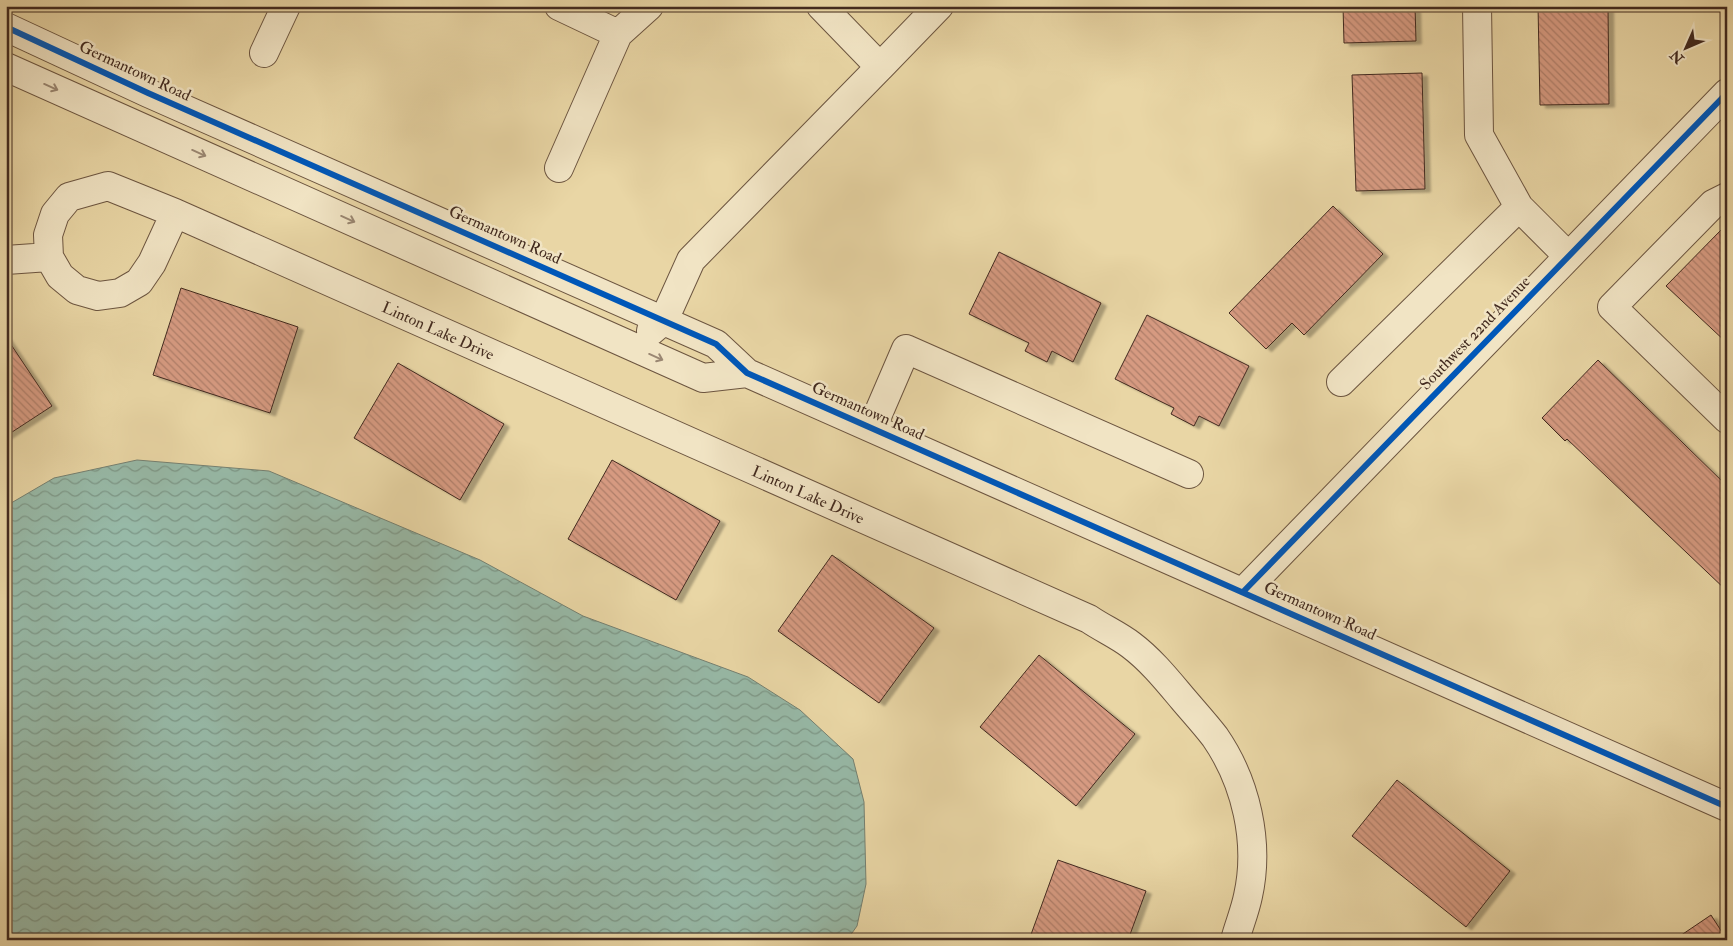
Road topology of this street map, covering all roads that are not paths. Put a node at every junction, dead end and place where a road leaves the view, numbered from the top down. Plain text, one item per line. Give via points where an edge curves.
1 (286, 6) edge
2 (559, 6) edge
3 (649, 6) edge
4 (821, 6) edge
5 (939, 6) edge
6 (1477, 6) edge
7 (6, 27) edge
8 (618, 34) junction
9 (264, 53) dead end
10 (880, 66) junction
11 (6, 67) edge
12 (1727, 92) edge
13 (559, 168) dead end
14 (1727, 197) edge
15 (1519, 207) junction
16 (175, 213) junction
17 (374, 231) junction
18 (1568, 256) junction
19 (50, 257) junction
20 (6, 260) edge
21 (664, 320) junction
22 (747, 374) junction
23 (1341, 382) dead end
24 (1727, 419) edge
25 (872, 428) junction
26 (1189, 474) dead end
27 (1244, 592) junction
28 (1727, 807) edge
29 (1235, 940) edge

1 - 9 street
2 - 8 street
3 - 8 street
4 - 10 street
5 - 10 street
6 - 15 street via 1479,135
7 - 21 street, Germantown Road via 148,93
8 - 13 street
10 - 21 street via 691,260
11 -> 17 street, Germantown Road
12 - 18 street, Southwest 22nd Avenue
14 - 24 street via 1713,204 1612,307
15 - 18 street
15 - 23 street
16 - 19 street, Linton Lake Drive via 108,186 69,197 55,214 48,235
16 - 19 street, Linton Lake Drive via 152,263 139,282 120,293 98,296 77,290 60,276
16 - 29 street, Linton Lake Drive via 1080,616 1129,643 1147,658 1202,720 1224,752 1246,802 1252,857 1248,896
17 - 21 street via 385,224 585,314 632,331 649,332
17 -> 22 street, Germantown Road via 703,378
18 - 27 street, Southwest 22nd Avenue
19 - 20 street
21 - 22 street, Germantown Road via 716,344
22 - 25 street, Germantown Road
25 - 26 street via 906,350
25 - 27 street, Germantown Road
27 - 28 street, Germantown Road

